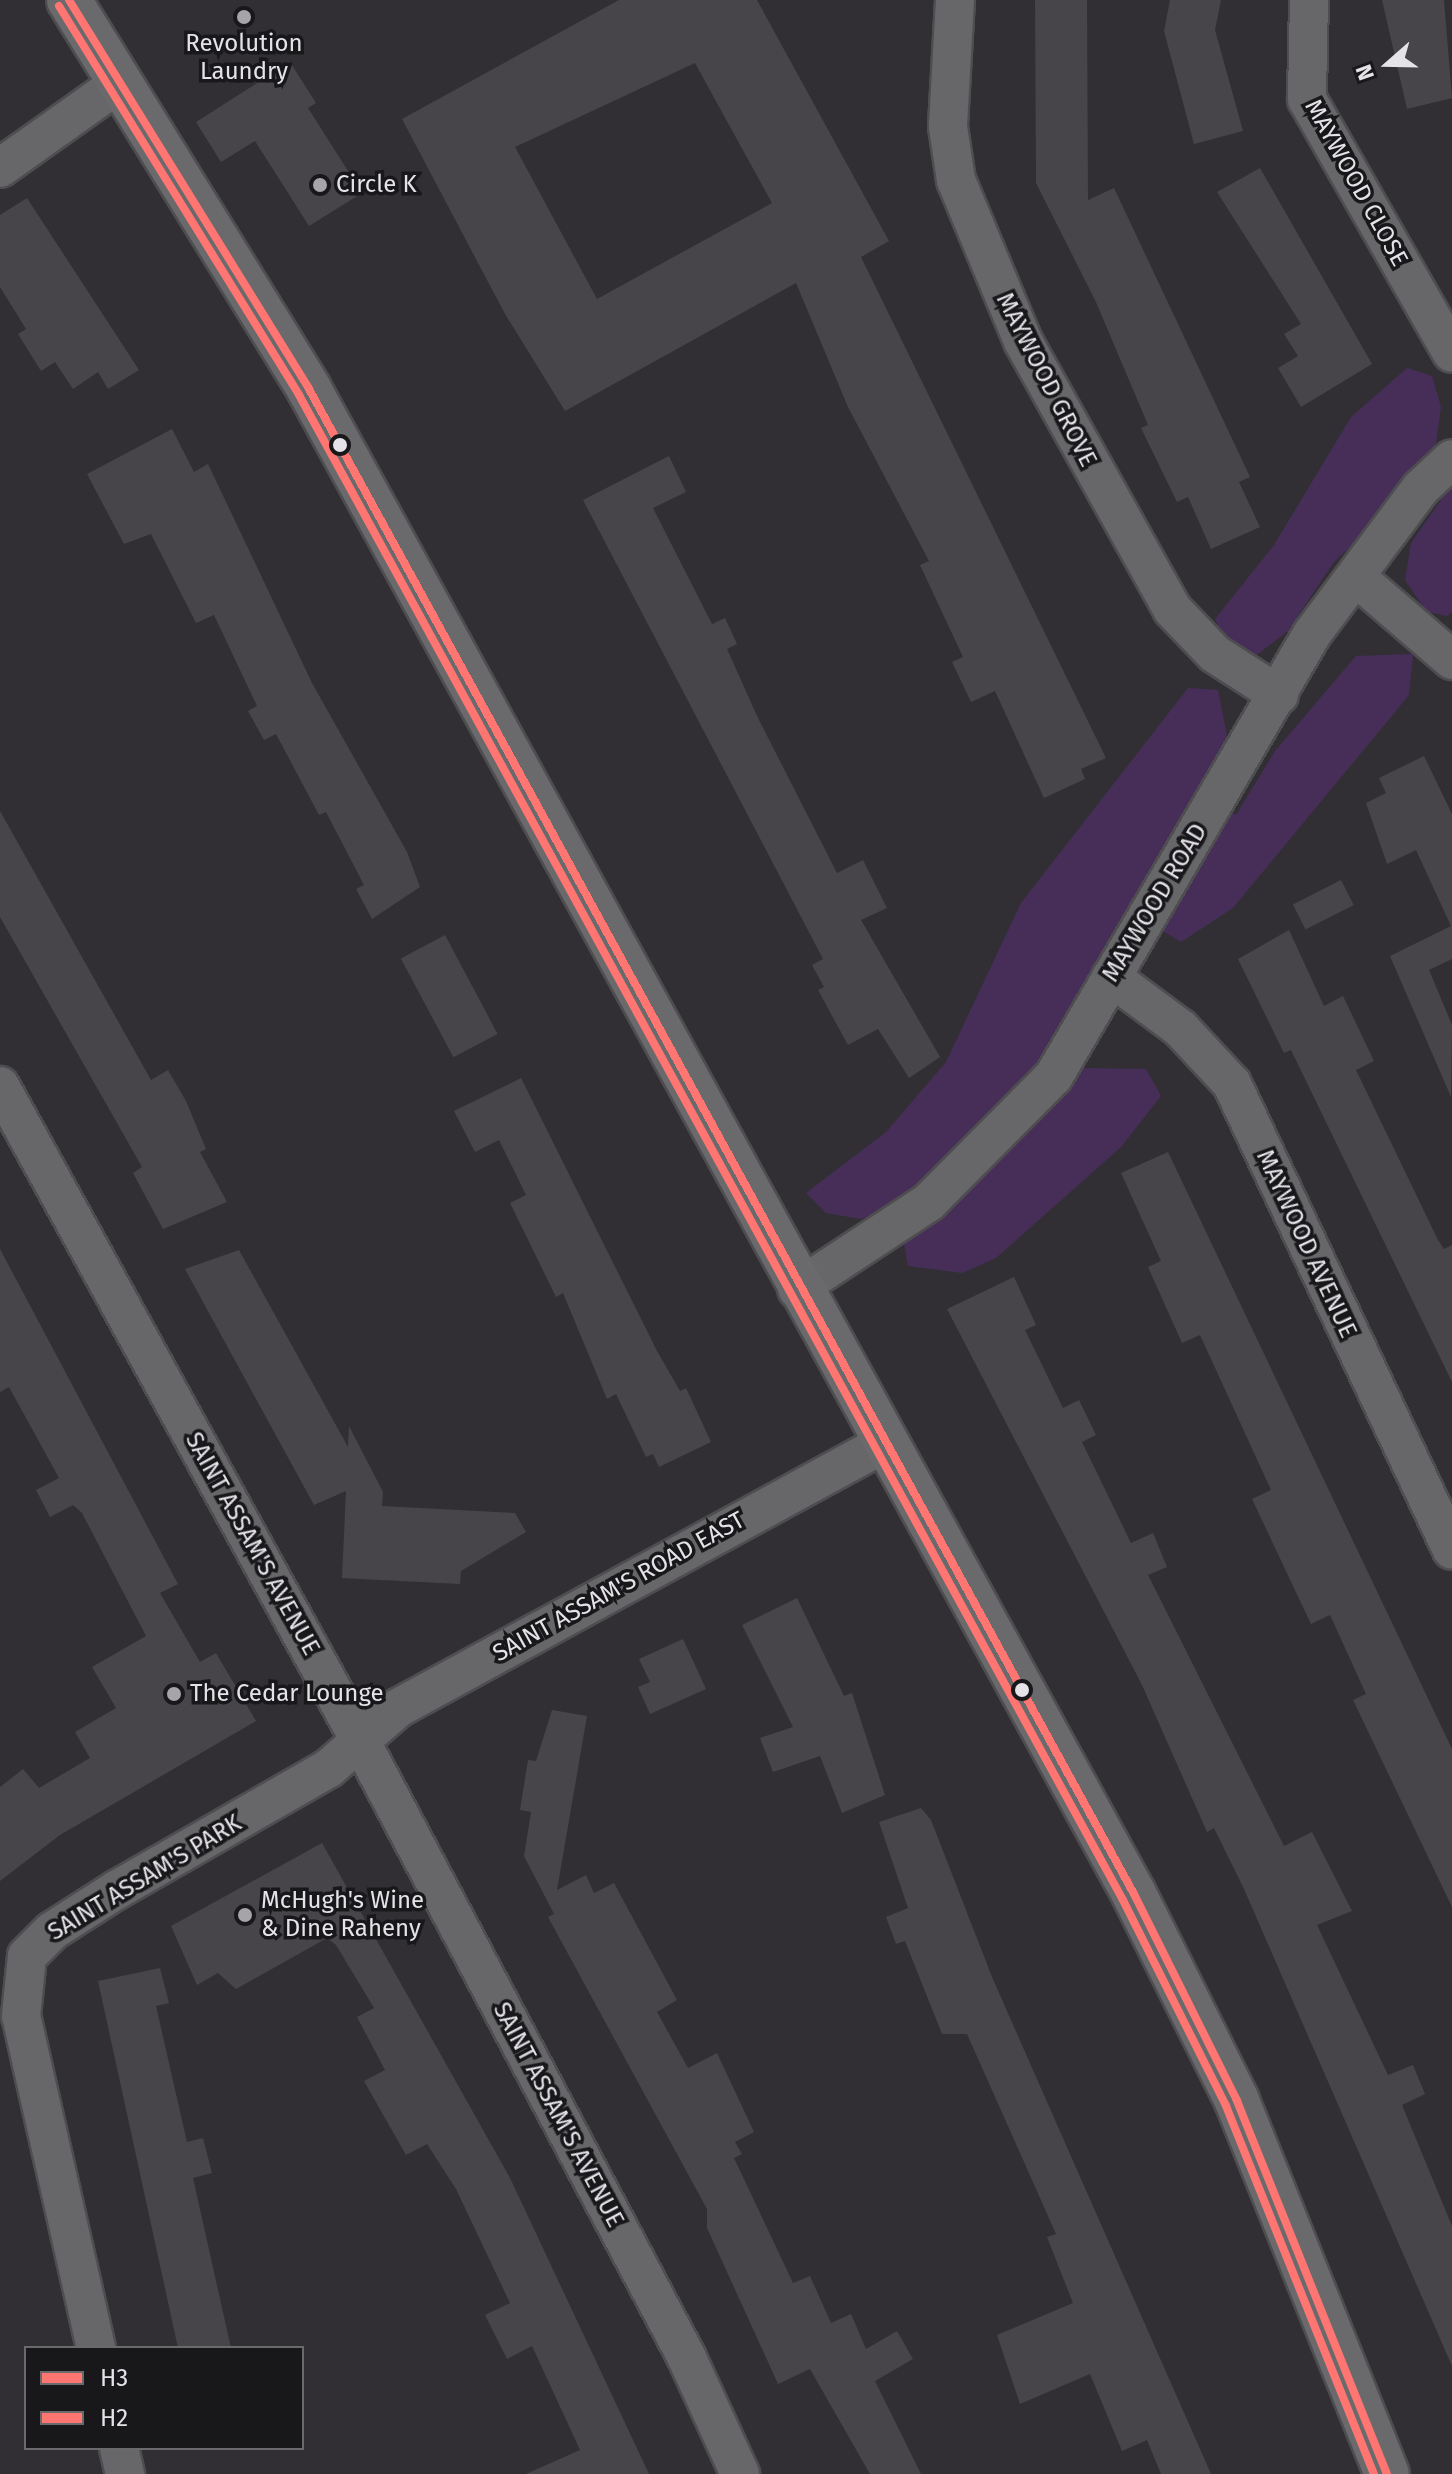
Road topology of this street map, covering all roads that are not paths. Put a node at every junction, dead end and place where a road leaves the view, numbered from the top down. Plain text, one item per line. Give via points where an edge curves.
1 (69, 0) edge
2 (955, 0) edge
3 (1309, 0) edge
4 (121, 82) junction
5 (0, 168) edge
6 (1452, 353) edge
7 (1452, 459) edge
8 (1356, 577) junction
9 (1452, 660) edge
10 (1279, 695) junction
11 (1111, 977) junction
12 (0, 1086) edge
13 (797, 1289) junction
14 (885, 1443) junction
15 (1452, 1550) edge
16 (361, 1742) junction
17 (96, 2346) edge
18 (119, 2450) edge
19 (125, 2474) edge
20 (740, 2474) edge
21 (1387, 2474) edge

1 - 4 main road
2 - 10 street, MAYWOOD GROVE via 948,127 956,180 1023,341 1172,609 1215,654
3 - 6 street, MAYWOOD CLOSE via 1307,99
4 - 5 street
4 - 13 main road via 309,389
7 - 8 street, MAYWOOD ROAD
8 - 9 street
8 - 10 street, MAYWOOD ROAD
10 - 11 street, MAYWOOD ROAD
11 - 13 street, MAYWOOD ROAD via 1054,1076 939,1192
11 - 15 street, MAYWOOD AVENUE via 1180,1028 1232,1084
12 - 16 street, SAINT ASSAM'S AVENUE
13 - 14 main road
14 - 16 street, SAINT ASSAM'S ROAD EAST via 398,1708
14 - 21 main road via 1134,1894 1237,2101
16 - 17 street, SAINT ASSAM'S PARK via 329,1768 52,1931 27,1956 21,2016
16 - 20 street, SAINT ASSAM'S AVENUE via 686,2356
18 - 19 street

